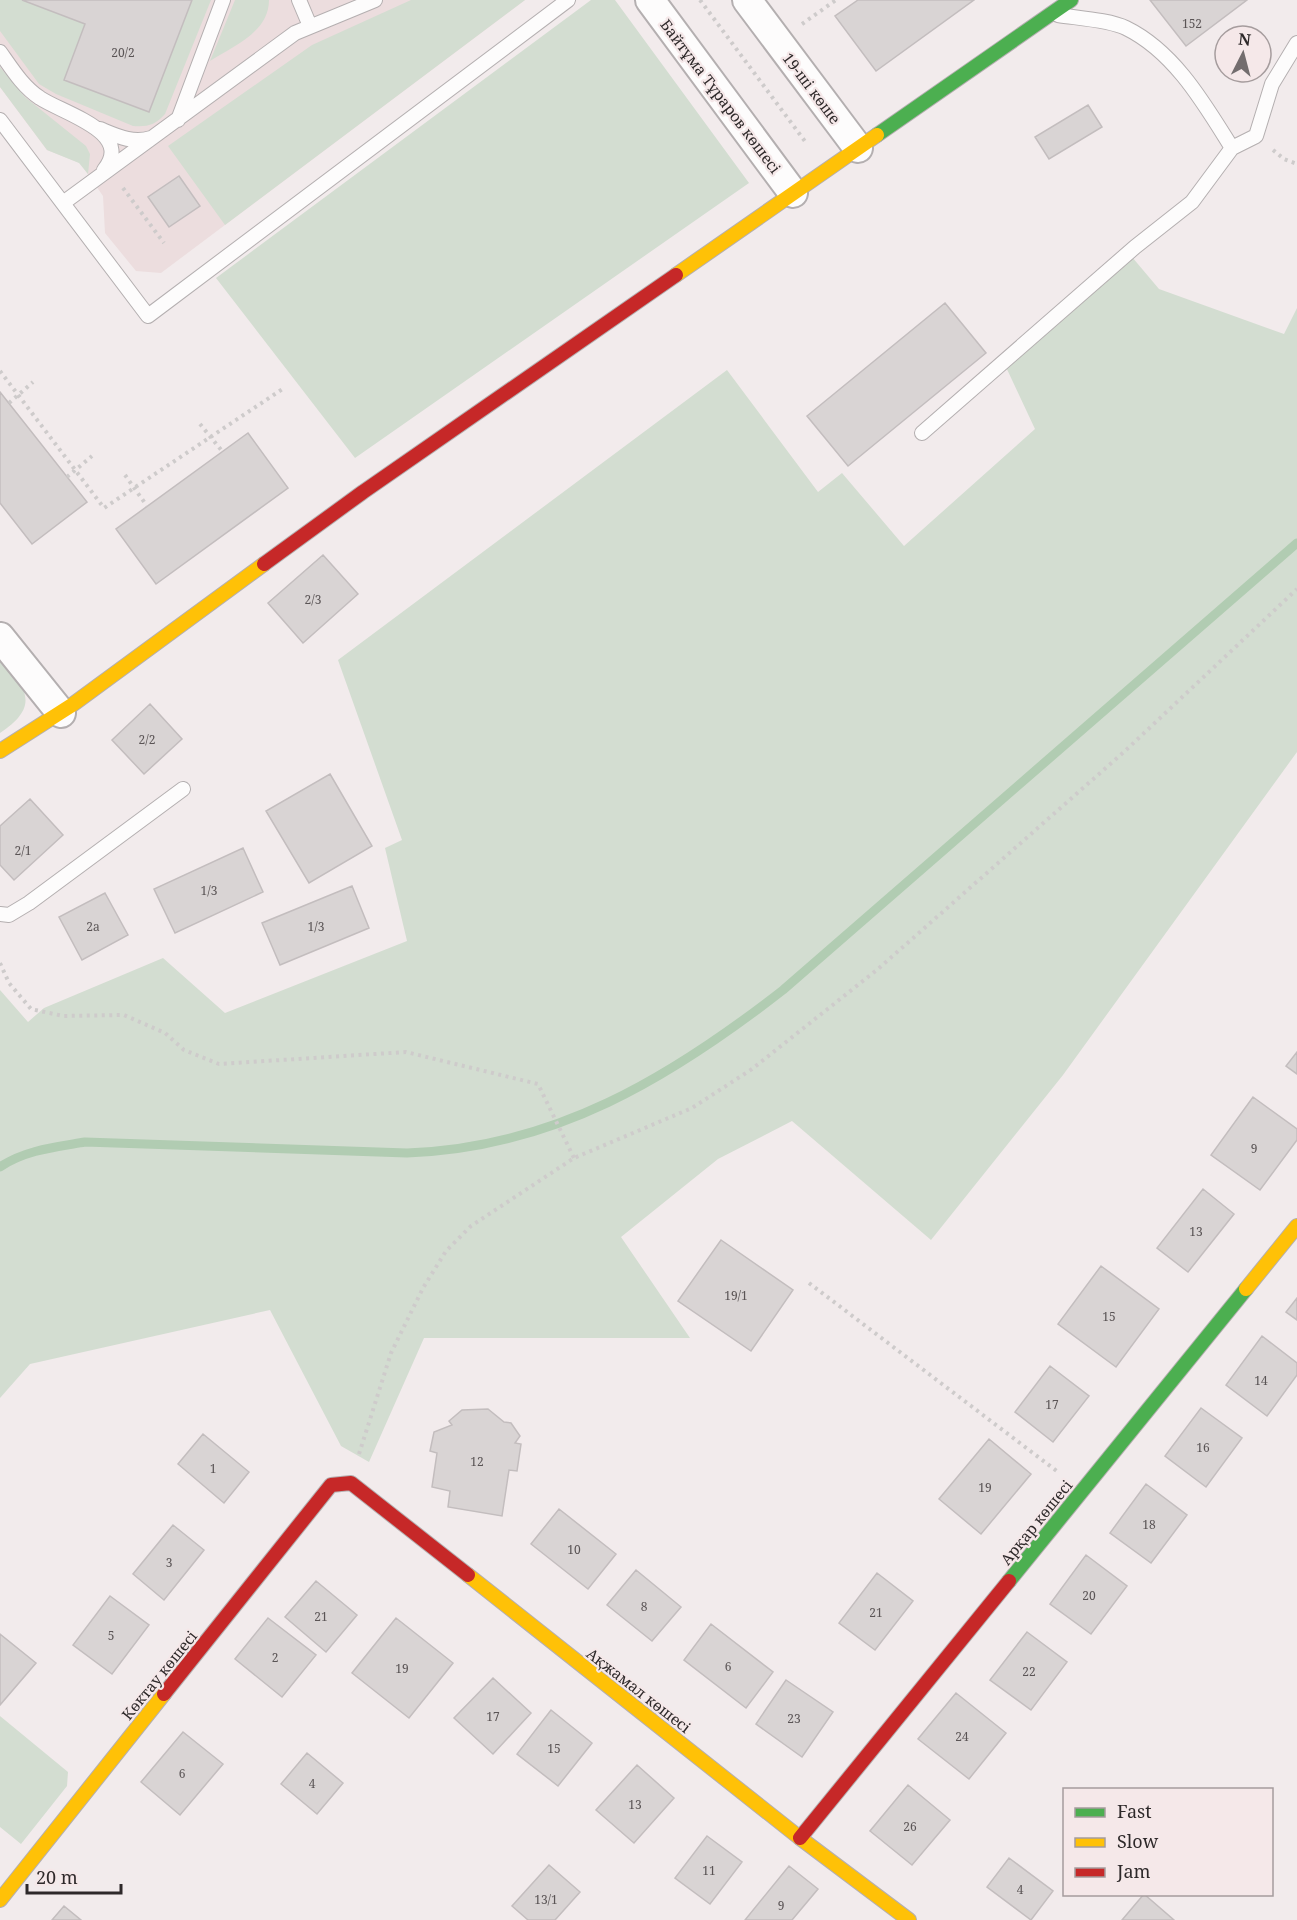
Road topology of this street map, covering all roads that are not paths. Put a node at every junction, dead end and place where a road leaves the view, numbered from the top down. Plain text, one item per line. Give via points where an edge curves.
1 (223, 0) edge
2 (299, 0) edge
3 (375, 0) edge
4 (568, 0) edge
5 (650, 0) edge
6 (747, 0) edge
7 (1071, 0) edge
8 (1053, 14) junction
9 (310, 26) junction
10 (1297, 43) edge
11 (0, 52) edge
12 (0, 120) edge
13 (178, 120) junction
14 (87, 123) junction
15 (166, 129) junction
16 (858, 148) junction
17 (1232, 148) junction
18 (104, 172) junction
19 (793, 193) junction
20 (63, 202) junction
21 (922, 433) dead end
22 (0, 637) edge
23 (61, 712) junction
24 (0, 752) edge
25 (183, 789) dead end
26 (0, 914) edge
27 (1297, 1226) edge
28 (351, 1483) joint
29 (800, 1838) junction
30 (0, 1900) edge
31 (909, 1920) edge

1 - 13 lane
2 - 9 lane
3 - 9 lane
4 - 20 lane via 148,316
5 - 19 street, Байтұма Тұраров көшесі
6 - 16 street, 19-ші көше
7 - 8 street
8 - 16 street
8 - 17 lane via 1125,27 1156,48 1197,92
9 - 13 lane
10 - 17 lane via 1272,84 1256,136
11 - 14 lane via 23,84 40,98
12 - 20 lane
13 - 15 lane
14 - 15 lane via 142,141
14 - 18 lane via 105,135 112,150
15 - 18 lane
16 - 19 street
17 - 21 lane via 1192,202
18 - 20 lane
19 - 23 street via 363,492
22 - 23 street
23 - 24 street
25 - 26 lane via 29,903 9,915
27 - 29 street, Арқар көшесі
28 - 29 street, Ақжамал көшесі
28 - 30 street, Көктау көшесі via 331,1485
29 - 31 street, Ақжамал көшесі

